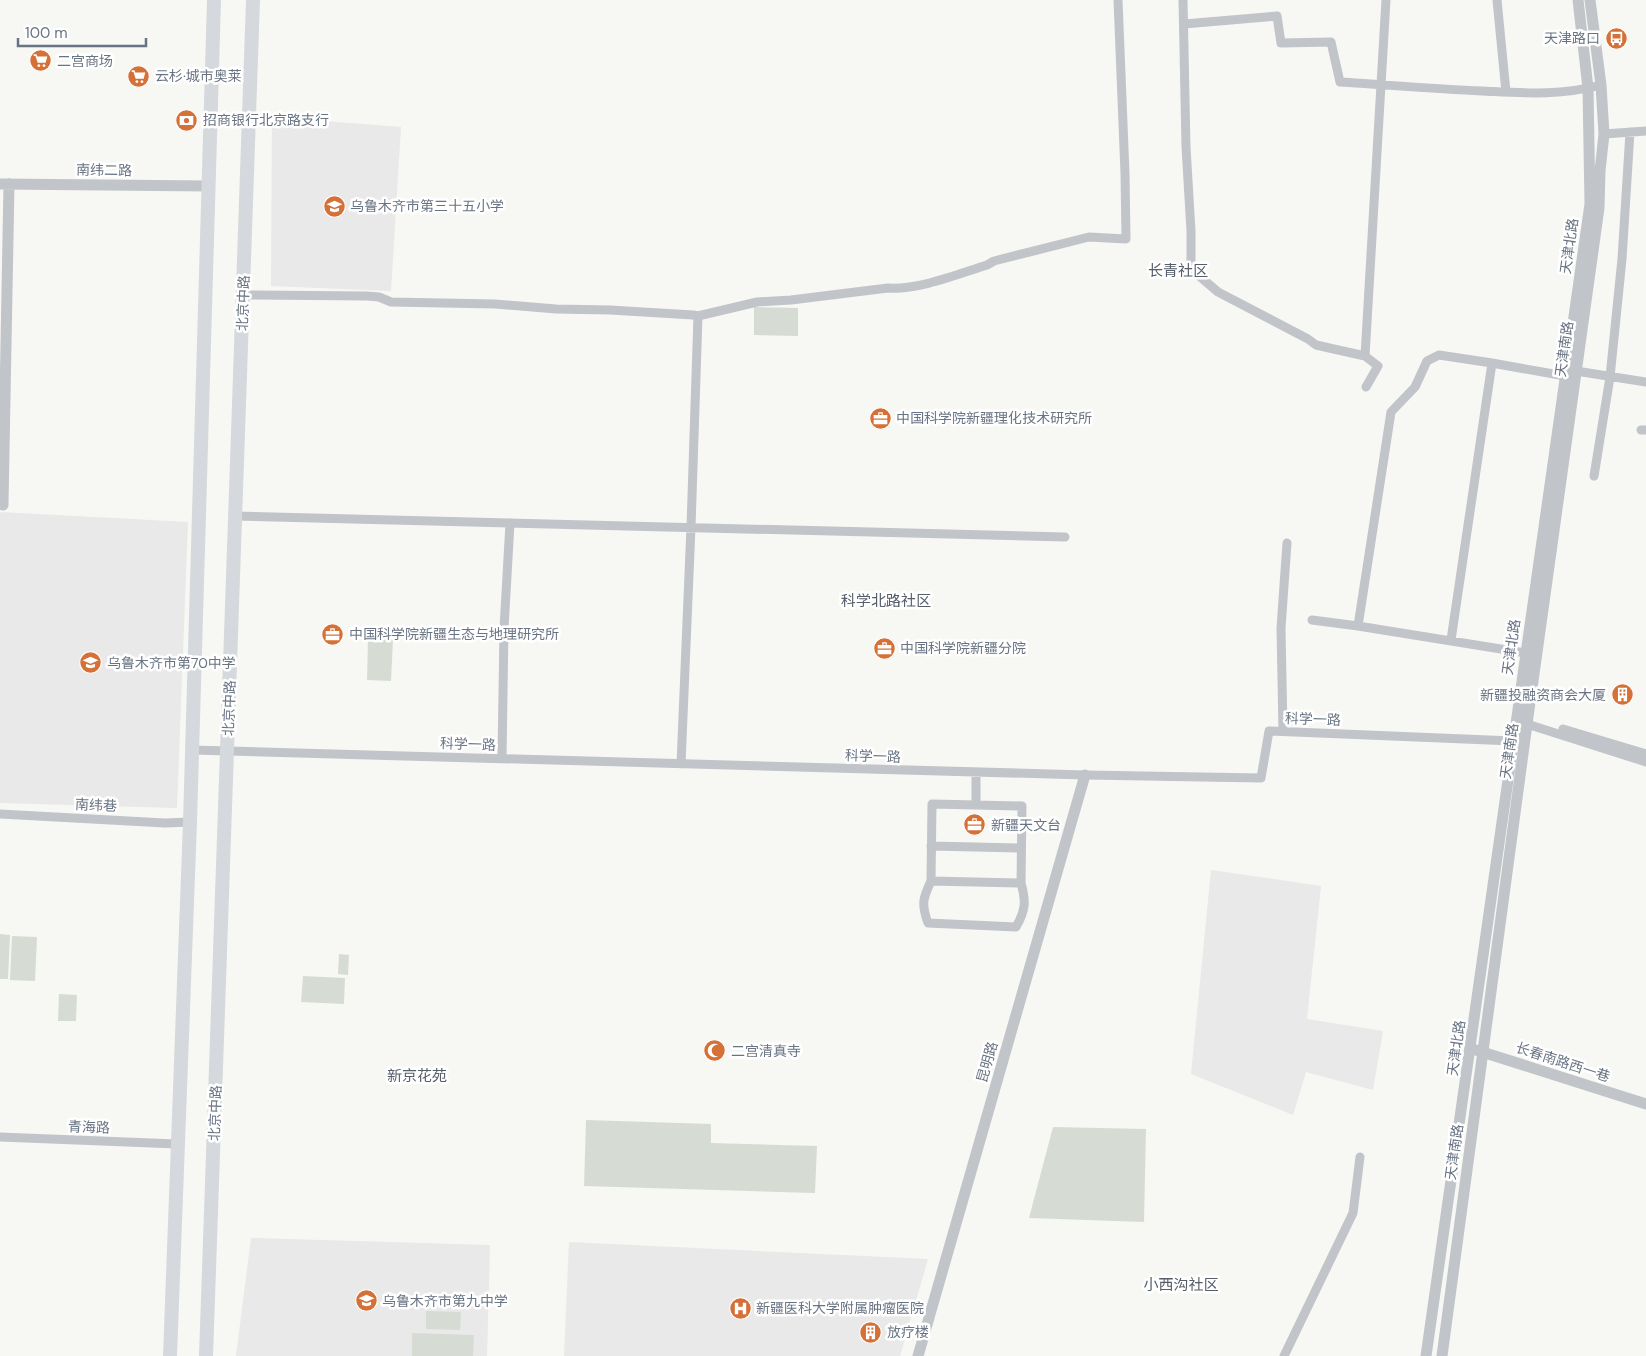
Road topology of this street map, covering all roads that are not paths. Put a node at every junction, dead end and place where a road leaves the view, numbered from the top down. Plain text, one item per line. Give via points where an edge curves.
1 (214, 0) edge
2 (253, 0) edge
3 (1118, 0) edge
4 (1183, 0) edge
5 (1386, 0) edge
6 (1497, 0) edge
7 (1578, 0) edge
8 (1590, 0) edge
9 (1184, 24) junction
10 (1382, 85) junction
11 (1601, 85) junction
12 (1588, 88) junction
13 (1506, 92) junction
14 (1646, 131) edge
15 (1630, 132) junction
16 (1604, 134) junction
17 (5, 184) edge
18 (208, 186) junction
19 (243, 296) junction
20 (698, 316) junction
21 (1365, 356) junction
22 (1492, 363) junction
23 (1576, 371) junction
24 (1565, 376) junction
25 (1610, 377) junction
26 (1646, 382) edge
27 (1366, 387) dead end
28 (1594, 476) dead end
29 (1, 505) edge
30 (236, 516) junction
31 (510, 523) junction
32 (691, 527) junction
33 (1065, 536) dead end
34 (1288, 543) dead end
35 (1312, 620) dead end
36 (1530, 624) junction
37 (1542, 625) junction
38 (1358, 626) junction
39 (1451, 640) junction
40 (1526, 653) junction
41 (1528, 721) junction
42 (1283, 732) junction
43 (1513, 741) junction
44 (192, 750) junction
45 (227, 750) junction
46 (1646, 754) edge
47 (502, 758) junction
48 (1646, 762) edge
49 (681, 764) junction
50 (976, 772) junction
51 (1085, 776) junction
52 (976, 805) junction
53 (0, 814) edge
54 (190, 822) junction
55 (932, 846) junction
56 (1021, 848) junction
57 (1497, 855) junction
58 (1509, 856) junction
59 (931, 880) junction
60 (1020, 882) junction
61 (1471, 1048) junction
62 (1483, 1051) junction
63 (1646, 1104) edge
64 (0, 1137) edge
65 (177, 1144) junction
66 (1360, 1157) dead end
67 (170, 1356) edge
68 (206, 1356) edge
69 (918, 1356) edge
70 (1284, 1356) edge
71 (1426, 1356) edge
72 (1442, 1356) edge

1 - 18 main road
2 - 19 main road, 北京中路
3 - 20 street via 1126,239 1089,237 994,261 939,281 896,289 757,302
4 - 9 street
5 - 10 street
6 - 13 street
7 - 12 street, 天津北路
8 - 11 street, 天津南路
9 - 10 street via 1277,16 1281,43 1331,42 1340,82
9 - 21 street via 1191,269 1218,292 1316,346
10 - 13 street
10 - 21 street
11 - 12 street
11 - 16 street, 天津南路
12 - 13 street via 1548,94
12 - 24 street, 天津北路 via 1590,204
14 - 15 street
15 - 16 street
15 - 25 street
16 - 23 street, 天津南路 via 1599,208
17 - 18 street, 南纬二路
17 - 29 street
18 - 44 main road
19 - 20 street via 367,296 391,302 496,304
19 - 30 main road, 北京中路
20 - 32 street
21 - 27 street via 1378,366
22 - 24 street
22 - 38 street via 1439,355 1427,361 1415,388 1391,412
22 - 39 street
23 - 25 street
23 - 37 street, 天津南路
24 - 36 street, 天津北路
25 - 26 street
25 - 28 street
30 - 31 street
30 - 45 main road, 北京中路
31 - 32 street
31 - 47 street
32 - 33 street
32 - 49 street
34 - 42 street via 1281,628
35 - 38 street
36 - 37 street
36 - 40 street, 天津北路
37 - 41 street, 天津南路
38 - 39 street
39 - 40 street
40 - 43 street, 天津北路
41 - 46 street
41 - 48 street
41 - 58 street, 天津南路
42 - 43 street, 科学一路
42 - 51 street, 科学一路 via 1269,731 1261,778
43 - 57 street, 天津北路
44 - 45 street, 科学一路
44 - 54 main road
45 - 47 street, 科学一路
45 - 68 main road, 北京中路
47 - 49 street, 科学一路
49 - 50 street, 科学一路
50 - 51 street, 科学一路
50 - 52 street
51 - 69 street, 昆明路
52 - 55 street via 932,804
52 - 56 street via 1022,806
53 - 54 street, 南纬巷
54 - 65 main road
55 - 56 street
55 - 59 street
56 - 60 street
57 - 58 street
57 - 61 street, 天津北路
58 - 62 street, 天津南路
59 - 60 street
59 - 60 street via 923,896 923,910 928,923 1016,927 1024,915 1025,897
61 - 62 street, 长春南路西一巷
61 - 71 street, 天津北路
62 - 63 street, 长春南路西一巷
62 - 72 street, 天津南路
64 - 65 street, 青海路
65 - 67 main road
66 - 70 street via 1353,1213

